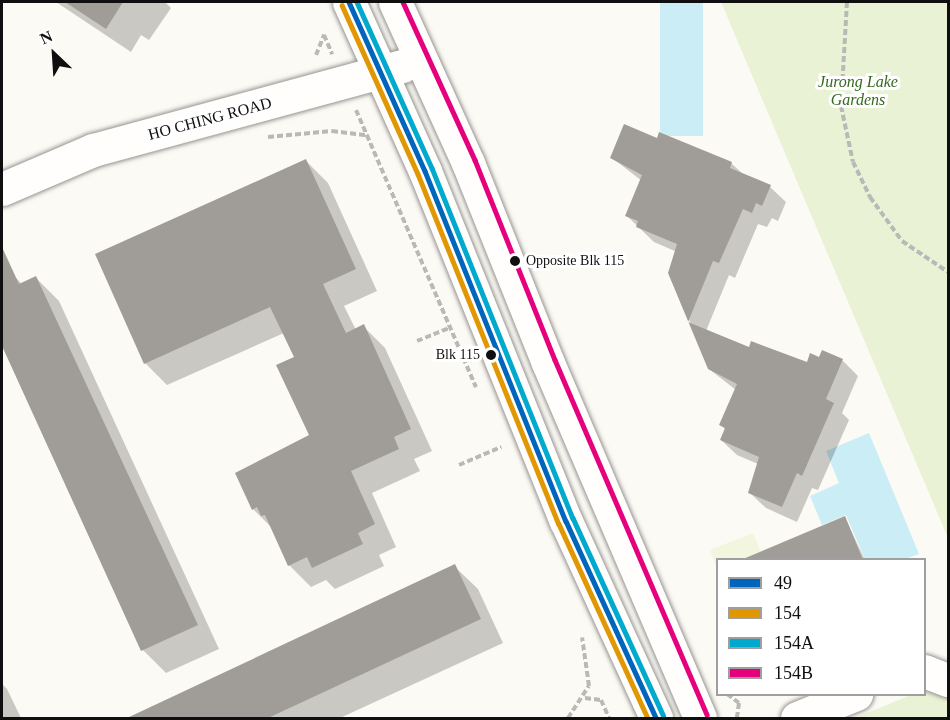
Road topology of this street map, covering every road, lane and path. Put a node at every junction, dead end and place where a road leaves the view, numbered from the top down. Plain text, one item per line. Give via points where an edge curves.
1 (350, 2) edge
2 (395, 2) edge
3 (847, 2) edge
4 (422, 61) junction
5 (381, 72) junction
6 (259, 139) dead end
7 (2, 189) edge
8 (948, 272) edge
9 (482, 314) junction
10 (450, 327) junction
11 (417, 341) dead end
12 (478, 392) dead end
13 (496, 436) dead end
14 (501, 447) junction
15 (505, 457) dead end
16 (459, 465) dead end
17 (582, 635) dead end
18 (926, 672) edge
19 (948, 680) edge
20 (730, 696) edge
21 (851, 696) edge
22 (585, 698) junction
23 (568, 718) edge
24 (609, 718) edge
25 (656, 718) edge
26 (700, 718) edge
27 (736, 718) edge
28 (785, 718) edge
29 (797, 718) edge

1 - 5 street
2 - 4 street
3 - 8 path via 841,106 853,162 870,197 902,241
4 - 5 street, HO CHING ROAD
4 - 26 street
5 - 7 street, HO CHING ROAD via 93,150
5 - 9 street
6 - 10 path via 332,130 366,135
9 - 10 path
9 - 25 street via 566,521
10 - 11 path
10 - 12 path
13 - 14 path
14 - 15 path
14 - 16 path
17 - 22 path via 590,673
18 - 19 street
20 - 27 path via 739,703
21 - 29 street
22 - 23 path
22 - 24 path via 601,700
28 - 29 street

